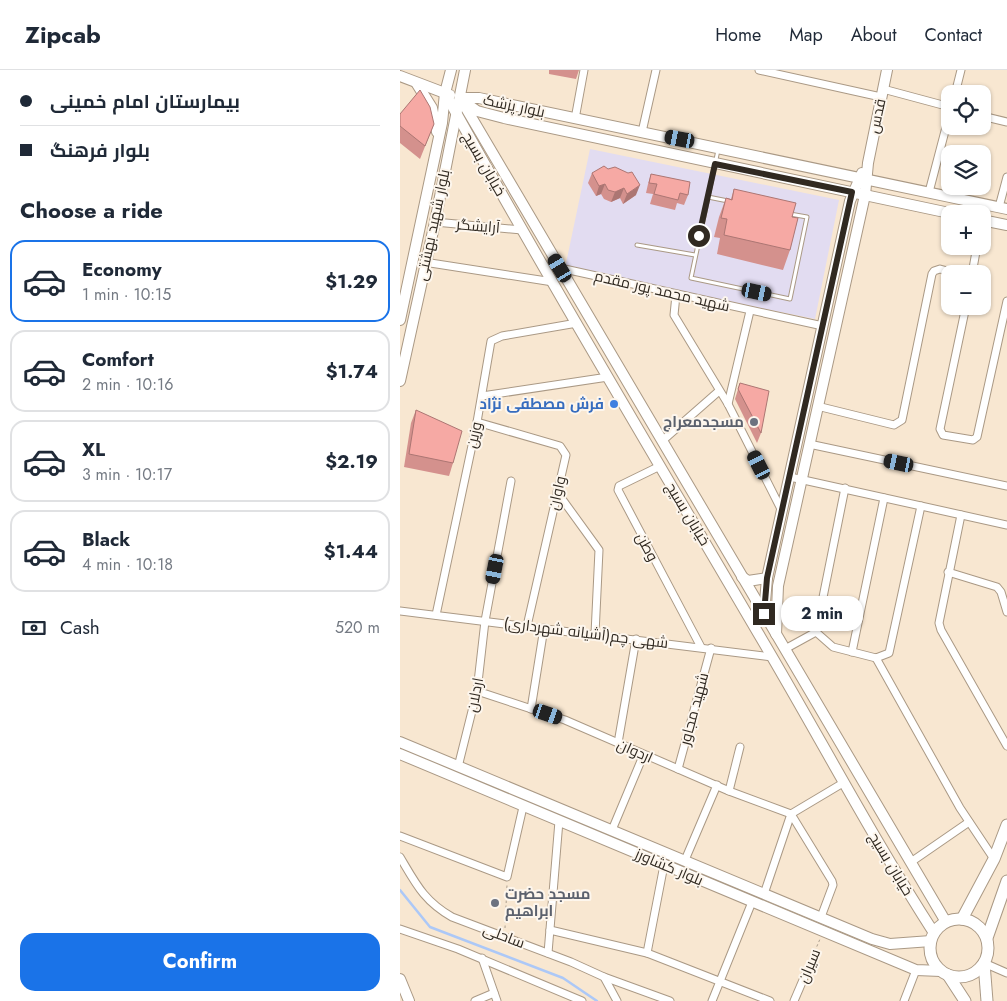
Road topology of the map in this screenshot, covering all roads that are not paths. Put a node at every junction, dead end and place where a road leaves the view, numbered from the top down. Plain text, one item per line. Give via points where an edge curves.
1 (451, 70) edge
2 (465, 70) edge
3 (584, 70) edge
4 (656, 70) edge
5 (759, 70) edge
6 (887, 70) edge
7 (961, 70) edge
8 (775, 72) edge
9 (400, 76) edge
10 (417, 83) junction
11 (957, 85) edge
12 (882, 93) junction
13 (445, 94) junction
14 (460, 98) junction
15 (941, 105) edge
16 (457, 115) junction
17 (991, 118) edge
18 (575, 119) junction
19 (1007, 122) edge
20 (642, 132) junction
21 (944, 135) edge
22 (437, 146) junction
23 (719, 147) junction
24 (715, 164) junction
25 (863, 177) junction
26 (1007, 177) edge
27 (929, 192) junction
28 (708, 197) junction
29 (851, 197) junction
30 (864, 199) junction
31 (735, 202) edge
32 (1003, 208) edge
33 (780, 212) edge
34 (941, 212) edge
35 (435, 222) junction
36 (991, 222) edge
37 (1007, 225) edge
38 (522, 230) junction
39 (637, 245) dead end
40 (695, 255) junction
41 (424, 262) junction
42 (560, 268) junction
43 (941, 269) edge
44 (553, 282) junction
45 (676, 295) junction
46 (1007, 301) edge
47 (750, 311) junction
48 (964, 315) edge
49 (400, 320) edge
50 (577, 323) junction
51 (823, 326) junction
52 (608, 377) junction
53 (400, 380) edge
54 (720, 391) junction
55 (482, 396) junction
56 (728, 404) junction
57 (817, 406) junction
58 (478, 422) junction
59 (662, 441) junction
60 (809, 444) junction
61 (660, 466) junction
62 (790, 477) junction
63 (801, 479) junction
64 (511, 481) dead end
65 (1007, 486) edge
66 (845, 488) junction
67 (557, 492) junction
68 (884, 498) junction
69 (921, 506) junction
70 (782, 511) junction
71 (961, 515) junction
72 (1007, 525) edge
73 (948, 572) junction
74 (742, 577) junction
75 (767, 581) junction
76 (778, 586) junction
77 (1005, 595) edge
78 (400, 611) edge
79 (1007, 612) edge
80 (764, 614) junction
81 (436, 615) junction
82 (485, 621) junction
83 (752, 621) junction
84 (527, 626) junction
85 (544, 628) junction
86 (816, 632) junction
87 (596, 634) junction
88 (776, 634) junction
89 (636, 639) junction
90 (701, 647) junction
91 (710, 648) junction
92 (785, 649) junction
93 (852, 652) junction
94 (772, 657) junction
95 (876, 658) junction
96 (477, 691) junction
97 (818, 705) junction
98 (531, 709) junction
99 (804, 714) junction
100 (400, 742) edge
101 (618, 743) junction
102 (1007, 746) edge
103 (740, 747) dead end
104 (400, 754) edge
105 (643, 756) junction
106 (458, 767) junction
107 (678, 769) junction
108 (844, 783) junction
109 (717, 785) junction
110 (729, 792) junction
111 (523, 807) junction
112 (791, 814) junction
113 (558, 821) junction
114 (969, 822) junction
115 (1007, 825) edge
116 (612, 830) junction
117 (400, 836) edge
118 (400, 858) edge
119 (994, 859) junction
120 (685, 860) junction
121 (910, 862) junction
122 (664, 866) junction
123 (1007, 881) edge
124 (764, 894) junction
125 (1005, 900) edge
126 (752, 902) junction
127 (820, 917) junction
128 (962, 919) junction
129 (946, 922) junction
130 (400, 929) edge
131 (550, 930) junction
132 (932, 937) junction
133 (987, 938) junction
134 (548, 953) junction
135 (647, 953) junction
136 (482, 958) junction
137 (984, 963) junction
138 (916, 970) junction
139 (806, 973) road end
140 (944, 973) junction
141 (1007, 973) edge
142 (604, 977) junction
143 (400, 979) edge
144 (720, 980) junction
145 (494, 993) junction
146 (409, 1001) edge
147 (475, 1001) edge
148 (497, 1001) edge
149 (582, 1001) edge
150 (617, 1001) edge
151 (670, 1001) edge
152 (712, 1001) edge
153 (770, 1001) edge
154 (794, 1001) edge
155 (904, 1001) edge
156 (965, 1001) edge
157 (987, 1001) edge

1 - 13 main road, بلوار شهید بهشتی
2 - 14 main road, بلوار شهید بهشتی
3 - 18 street
4 - 20 street
5 - 8 street
6 - 12 main road, قدس
7 - 11 street
8 - 12 street
9 - 10 main road
10 - 13 main road
10 - 22 main road via 432,108
12 - 15 street
12 - 25 main road, قدس
13 - 14 main road
13 - 16 main road, خیابان بسیج
13 - 22 main road, بلوار شهید بهشتی
14 - 16 main road, بلوار شهید بهشتی
14 - 18 main road, بلوار پزشک via 479,98
14 - 24 main road, بلوار پزشک via 477,111 504,118
14 - 42 main road, خیابان بسیج
16 - 35 main road, بلوار شهید بهشتی
16 - 38 main road, خیابان بسیج
17 - 19 street
18 - 20 main road, بلوار پزشک
20 - 23 main road, بلوار پزشک
21 - 27 street
22 - 49 main road, بلوار شهید بهشتی
23 - 24 lane
23 - 25 main road, بلوار پزشک
24 - 28 lane
24 - 29 main road, بلوار پزشک
25 - 27 main road, بلوار پزشک
25 - 29 main road
25 - 30 main road
26 - 32 street
27 - 32 main road, بلوار پزشک
28 - 31 lane
28 - 40 lane
29 - 30 main road, بلوار پزشک
29 - 51 main road
30 - 34 main road, بلوار پزشک
30 - 57 main road
33 - 40 lane via 808,217 790,299 691,278
35 - 38 street, آرایشگر
35 - 41 main road, بلوار شهید بهشتی
36 - 37 main road
38 - 44 main road, خیابان بسیج
39 - 40 lane
41 - 44 street
41 - 53 main road, بلوار شهید بهشتی
42 - 45 street, شهید محمد پور مقدم
42 - 59 main road, خیابان بسیج
43 - 57 street via 932,274 902,420 894,425
44 - 50 main road, خیابان بسیج
45 - 47 street, شهید محمد پور مقدم
45 - 54 street via 674,315
46 - 48 street via 976,439 943,435 940,429
47 - 51 street, شهید محمد پور مقدم
47 - 56 street
50 - 52 main road, خیابان بسیج
50 - 55 street, وزین via 502,336 491,341
51 - 62 main road
52 - 55 street
52 - 61 main road, خیابان بسیج
54 - 56 street
54 - 59 street
55 - 58 street, وزین
56 - 70 street
57 - 60 main road
58 - 67 street, واوان via 560,446 566,455
58 - 81 street, وزین
59 - 74 main road, خیابان بسیج
60 - 63 main road
60 - 65 street
61 - 83 main road, خیابان بسیج
61 - 90 street, وطن via 619,486 618,490
62 - 63 street
62 - 70 main road
63 - 66 street
63 - 76 main road
64 - 82 street, اردلان
66 - 68 street
66 - 86 street
67 - 84 street, واوان
67 - 87 street via 598,550
68 - 69 street
68 - 93 street
69 - 71 street
69 - 95 street via 892,647 885,656
70 - 75 main road
71 - 72 street
71 - 73 street
73 - 77 street via 992,584
73 - 102 street via 939,618 941,630
74 - 75 main road via 748,581
74 - 80 main road, خیابان بسیج
75 - 76 main road
75 - 80 main road
76 - 88 main road
77 - 79 street
78 - 81 street, شهی چم(آشیانه شهرداری)
80 - 83 main road
80 - 88 main road, خیابان بسیج
81 - 82 street, شهی چم(آشیانه شهرداری)
82 - 84 street, شهی چم(آشیانه شهرداری)
82 - 96 street, اردلان
83 - 94 main road, خیابان بسیج
84 - 85 street, شهی چم(آشیانه شهرداری)
85 - 87 street, شهی چم(آشیانه شهرداری)
85 - 98 street
86 - 92 street
86 - 93 street via 832,647
87 - 89 street, شهی چم(آشیانه شهرداری)
88 - 92 main road, خیابان بسیج
89 - 90 street, شهی چم(آشیانه شهرداری)
89 - 101 street
90 - 91 street, شهی چم(آشیانه شهرداری)
91 - 94 street, شهی چم(آشیانه شهرداری)
91 - 107 street, شهید مجاور
92 - 97 main road, خیابان بسیج
93 - 95 street
94 - 99 main road, خیابان بسیج
95 - 114 street
96 - 98 street, اردوان
96 - 106 street, اردلان
97 - 99 main road
97 - 121 main road, خیابان بسیج
98 - 101 street, اردوان
99 - 108 main road, خیابان بسیج
100 - 106 main road, بلوار کشاورز
101 - 105 street, اردوان
103 - 110 street
104 - 111 main road, بلوار کشاورز
105 - 107 street, اردوان
105 - 116 street
106 - 116 main road, بلوار کشاورز
107 - 109 street, اردوان
108 - 112 street
108 - 132 main road, خیابان بسیج
109 - 110 street, اردوان
109 - 120 street
110 - 112 street, اردوان
111 - 113 main road, بلوار کشاورز
111 - 117 street via 507,877
112 - 124 street
112 - 127 street via 832,881 833,886
113 - 122 main road, بلوار کشاورز
113 - 131 street
114 - 119 street
114 - 121 street
115 - 119 main road
116 - 120 main road, بلوار کشاورز
118 - 134 street, ساحلی via 417,887 434,906
119 - 128 main road
120 - 124 main road, بلوار کشاورز
121 - 129 main road, خیابان بسیج
122 - 126 main road, بلوار کشاورز
122 - 135 street
123 - 125 main road
124 - 127 main road, بلوار کشاورز
125 - 133 main road
126 - 138 main road, بلوار کشاورز
126 - 144 street
127 - 132 main road, بلوار کشاورز via 890,944
128 - 129 main road
128 - 133 main road via 978,925
129 - 132 main road
130 - 136 street, ساحلی
131 - 134 street
131 - 135 street
132 - 140 main road via 931,957
133 - 137 main road via 989,947
134 - 142 street, ساحلی
135 - 144 street
136 - 145 street
136 - 149 street, ساحلی
137 - 140 main road via 964,977
137 - 141 street
137 - 157 main road
138 - 140 main road, بلوار کشاورز
138 - 155 street
139 - 154 street, سیران
140 - 156 main road
142 - 150 street
142 - 151 street, ساحلی
143 - 146 main road
144 - 152 street
144 - 153 street
145 - 147 street
145 - 148 street

